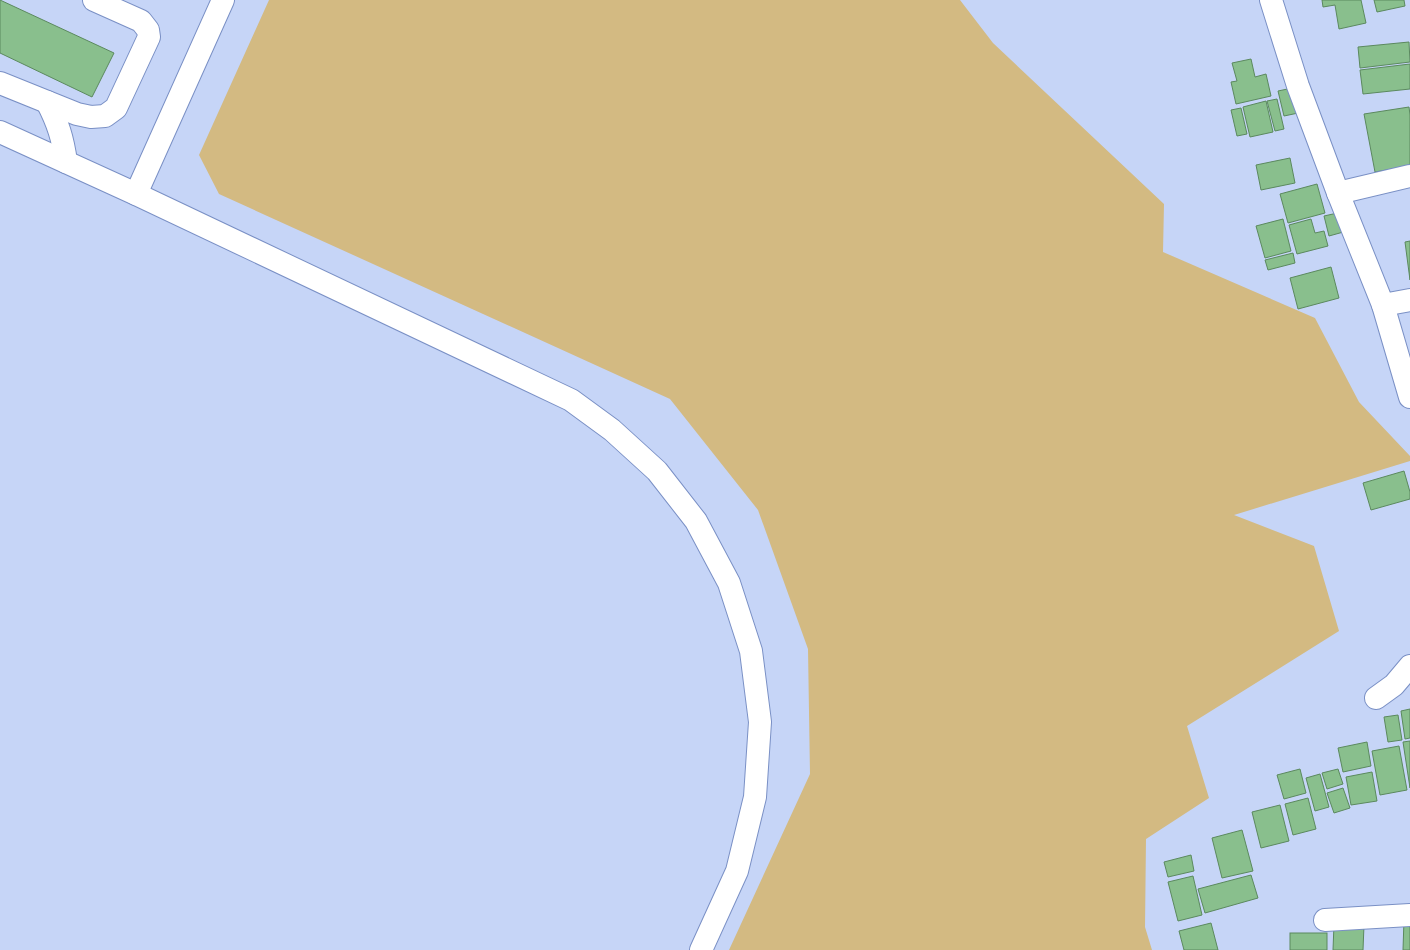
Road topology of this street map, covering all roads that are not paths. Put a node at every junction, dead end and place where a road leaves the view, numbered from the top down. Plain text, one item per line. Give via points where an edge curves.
1 (94, 0) edge
2 (223, 0) edge
3 (1272, 0) edge
4 (0, 84) edge
5 (47, 102) junction
6 (0, 132) edge
7 (66, 162) junction
8 (1410, 176) edge
9 (1338, 193) junction
10 (136, 194) junction
11 (1410, 300) edge
12 (1383, 305) junction
13 (1410, 397) edge
14 (1410, 666) edge
15 (1376, 698) dead end
16 (1410, 914) edge
17 (1325, 920) dead end
18 (701, 950) edge

1 - 5 street via 141,21 148,30 149,37 116,108 105,116 78,114
2 - 10 street
3 - 9 street via 1296,80
4 - 5 street
5 - 7 street via 57,121
6 - 7 street
7 - 10 street
8 - 9 street
9 - 12 street
10 - 18 street via 571,400 612,430 657,471 696,521 730,583 751,651 760,722 755,797 737,871
11 - 12 street
12 - 13 street
14 - 15 street via 1394,686
16 - 17 street

